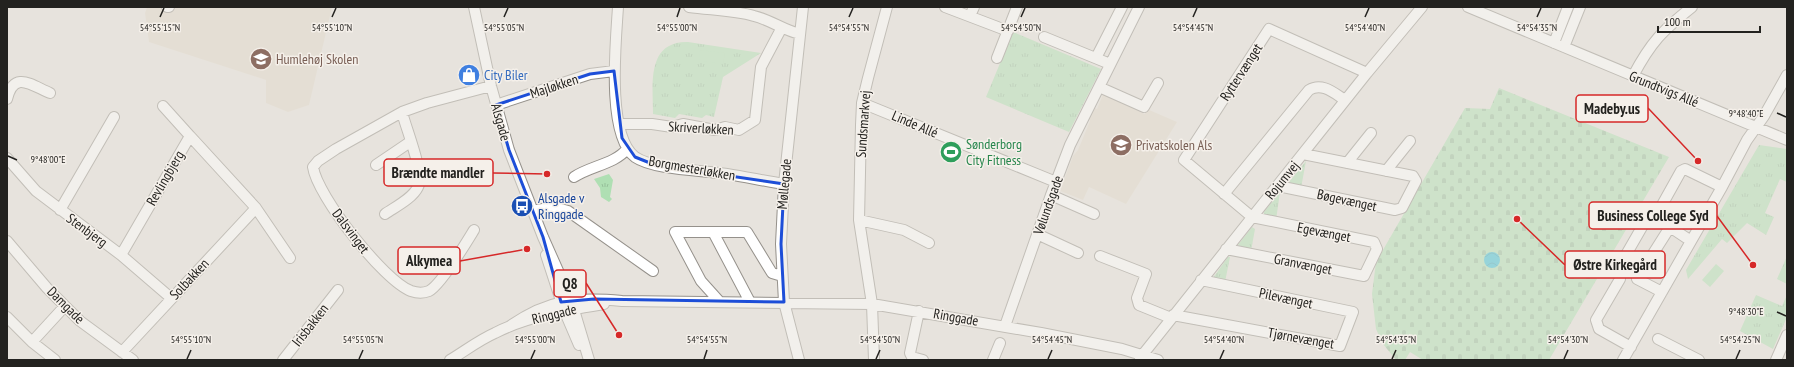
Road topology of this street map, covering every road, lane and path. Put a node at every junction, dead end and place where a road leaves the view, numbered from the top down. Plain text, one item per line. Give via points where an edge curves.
1 (474, 7) edge
2 (618, 7) edge
3 (689, 7) edge
4 (803, 7) edge
5 (887, 7) edge
6 (945, 7) edge
7 (1017, 7) edge
8 (1122, 7) edge
9 (1140, 7) edge
10 (1422, 7) edge
11 (1468, 7) edge
12 (1568, 7) edge
13 (1580, 7) edge
14 (1692, 7) edge
15 (972, 12) edge
16 (781, 29) junction
17 (1008, 30) junction
18 (800, 34) junction
19 (1044, 37) dead end
20 (1554, 43) junction
21 (1564, 47) junction
22 (997, 58) dead end
23 (1096, 58) junction
24 (1110, 64) junction
25 (614, 71) junction
26 (1367, 73) junction
27 (1787, 75) edge
28 (1633, 76) junction
29 (1158, 83) dead end
30 (491, 86) junction
31 (1098, 87) junction
32 (50, 93) dead end
33 (7, 99) edge
34 (1345, 100) junction
35 (862, 103) junction
36 (496, 105) junction
37 (163, 106) dead end
38 (402, 112) junction
39 (114, 117) dead end
40 (619, 124) junction
41 (1757, 128) junction
42 (1371, 134) dead end
43 (190, 136) junction
44 (1787, 140) edge
45 (1410, 141) dead end
46 (410, 142) junction
47 (627, 149) junction
48 (1303, 154) junction
49 (7, 158) edge
50 (1347, 163) junction
51 (376, 166) dead end
52 (1386, 171) junction
53 (574, 177) dead end
54 (1056, 182) junction
55 (784, 184) junction
56 (1278, 186) junction
57 (1722, 187) junction
58 (1224, 194) junction
59 (1051, 195) junction
60 (256, 208) junction
61 (60, 210) junction
62 (532, 211) junction
63 (385, 214) dead end
64 (1094, 214) dead end
65 (1252, 217) junction
66 (859, 220) junction
67 (474, 230) dead end
68 (713, 232) junction
69 (1037, 234) junction
70 (7, 241) edge
71 (1691, 241) junction
72 (929, 243) dead end
73 (1226, 248) junction
74 (1078, 253) dead end
75 (121, 255) junction
76 (1100, 256) dead end
77 (290, 258) dead end
78 (1371, 262) joint
79 (653, 271) dead end
80 (782, 276) junction
81 (1201, 280) junction
82 (338, 290) dead end
83 (1662, 292) junction
84 (171, 298) junction
85 (719, 301) junction
86 (750, 302) junction
87 (784, 302) junction
88 (872, 304) junction
89 (568, 305) junction
90 (65, 306) junction
91 (919, 311) junction
92 (1172, 316) junction
93 (7, 318) edge
94 (1005, 326) junction
95 (1346, 328) joint
96 (1787, 335) edge
97 (1658, 339) dead end
98 (32, 342) junction
99 (1000, 342) dead end
100 (1630, 347) junction
101 (122, 352) junction
102 (1141, 357) edge
103 (52, 360) edge
104 (133, 360) edge
105 (283, 360) edge
106 (450, 360) edge
107 (588, 360) edge
108 (799, 360) edge
109 (874, 360) edge
110 (923, 360) edge
111 (994, 360) edge
112 (1158, 360) edge
113 (1623, 360) edge
114 (1699, 360) edge
115 (1776, 360) edge

1 - 30 street, Alsgade
2 - 25 street
3 - 16 street via 752,15 770,21
4 - 18 street, Møllegade
5 - 35 street, Sundsmarkvej
6 - 15 street
7 - 17 street
8 - 23 street
9 - 24 street, Vølundsgade
10 - 26 street, Rojumvej
11 - 20 street, Grundtvigs Allé
12 - 20 street
13 - 21 street
14 - 28 street via 1655,39 1646,50
15 - 17 street
16 - 18 street
16 - 40 street, Skriverløkken via 760,67 755,120 740,130 725,127 715,130 683,124 672,127
17 - 22 street
18 - 55 street, Møllegade
19 - 23 street
20 - 21 street, Grundtvigs Allé
21 - 28 street, Grundtvigs Allé
23 - 24 street
24 - 31 street, Vølundsgade
25 - 36 street, Majløkken via 590,74
25 - 40 street
26 - 34 street, Rojumvej
26 - 58 street, Ryttervænget via 1269,29 1184,160
27 - 41 street
28 - 41 street, Grundtvigs Allé
29 - 31 street via 1144,107
30 - 36 street, Alsgade
30 - 38 street, Dalsvinget
31 - 54 street, Vølundsgade via 1070,145
32 - 33 street via 24,82 16,82
34 - 48 street, Rojumvej
34 - 58 street via 1322,86 1314,86
35 - 54 street, Linde Allé
35 - 66 street, Sundsmarkvej
36 - 62 street, Alsgade via 509,150
37 - 43 street, Revlingbjerg
38 - 46 street
38 - 67 street, Dalsvinget via 318,161 314,167 314,176 322,191 375,261 397,282 411,291 430,291 439,283
39 - 61 street
40 - 47 street
41 - 44 street, Grundtvigs Allé
41 - 57 street via 1747,140
42 - 50 street
43 - 60 street
43 - 75 street, Revlingbjerg
45 - 52 street
46 - 51 street
46 - 63 street via 418,163 420,180 412,195
47 - 53 street via 621,156 586,169
47 - 55 street, Borgmesterløkken via 635,157 655,165
48 - 50 street
48 - 56 street, Rojumvej
49 - 61 street, Stenbjerg via 36,191
50 - 52 street
52 - 56 street, Bøgevænget via 1413,176 1416,181 1402,208 1395,210
54 - 59 street, Vølundsgade
55 - 80 street, Møllegade
56 - 65 street, Rojumvej
57 - 71 street
57 - 100 street via 1685,169 1681,171 1657,214 1646,220 1619,267 1620,279 1596,320 1600,330
58 - 65 street, Ryttervænget
59 - 64 street
59 - 69 street, Vølundsgade
60 - 77 street
60 - 84 street, Solbakken
61 - 75 street, Stenbjerg
62 - 79 street via 554,207 568,211
62 - 89 street, Alsgade via 548,263
65 - 73 street, Rojumvej
65 - 78 street, Egevænget via 1374,242 1377,249
66 - 72 street via 904,230
66 - 88 street, Sundsmarkvej
68 - 80 street via 747,232 772,273
68 - 85 street via 675,232 701,281
68 - 86 street
69 - 74 street
69 - 94 street, Vølundsgade
70 - 90 street, Damgade
71 - 83 street
71 - 83 street via 1670,228 1637,279
73 - 78 street, Granvænget via 1364,276
73 - 81 street, Rojumvej
75 - 84 street, Stenbjerg
76 - 92 street via 1146,274 1137,298 1139,305
80 - 87 street, Møllegade
81 - 92 street, Rojumvej
81 - 95 street, Pilevænget via 1353,312
82 - 105 street, Irisbakken
83 - 100 street
84 - 101 street, Solbakken
85 - 86 street, Ringgade
85 - 89 street, Ringgade via 622,301
86 - 87 street, Ringgade
87 - 88 street, Ringgade
87 - 108 street, Møllegade
88 - 91 street, Ringgade
88 - 109 street, Sundsmarkvej
89 - 106 street, Ringgade via 529,313
89 - 107 street, Alsgade
90 - 98 street
90 - 101 street, Damgade via 85,325
91 - 94 street, Ringgade
91 - 110 street via 910,353 912,357
92 - 95 street, Tjørnevænget via 1340,346
92 - 102 street, Rojumvej
93 - 98 street
94 - 102 street, Ringgade
96 - 115 street
97 - 114 street
98 - 103 street
99 - 111 street
100 - 113 street
101 - 104 street, Damgade
102 - 112 street, Ringgade

